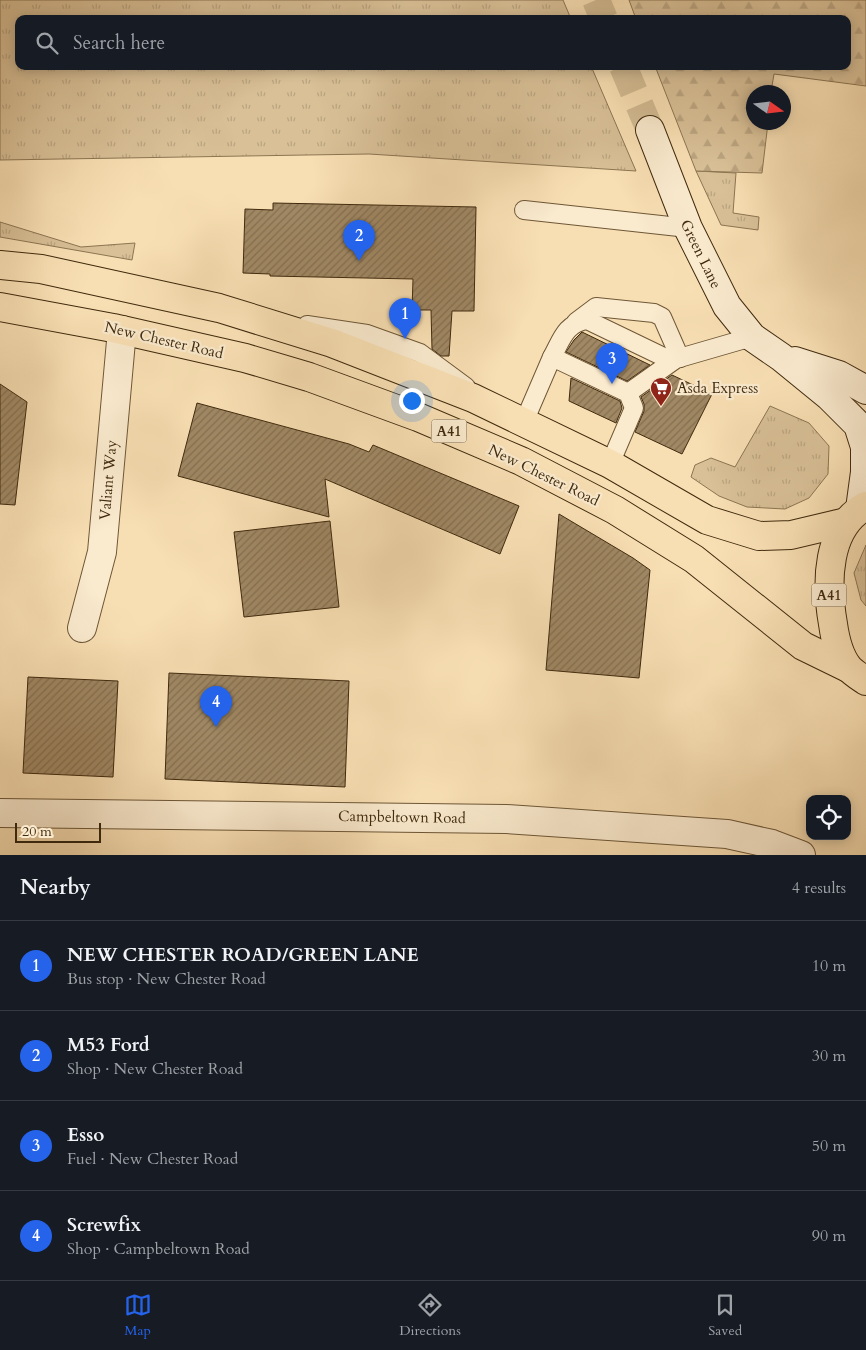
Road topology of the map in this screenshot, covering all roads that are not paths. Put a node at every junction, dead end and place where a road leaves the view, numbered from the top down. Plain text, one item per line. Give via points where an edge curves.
1 (650, 130) tunnel mouth
2 (524, 210) dead end
3 (688, 228) junction
4 (0, 265) edge
5 (0, 307) edge
6 (576, 322) junction
7 (122, 330) junction
8 (752, 337) junction
9 (781, 357) junction
10 (552, 358) junction
11 (676, 360) junction
12 (866, 390) edge
13 (628, 392) junction
14 (524, 422) junction
15 (610, 464) junction
16 (857, 512) edge
17 (82, 628) dead end
18 (857, 674) edge
19 (0, 813) edge
20 (801, 855) edge

1 - 3 street, Green Lane
2 - 3 lane
3 - 8 street, Green Lane via 727,306
4 - 14 highway via 41,269 243,315 332,343 473,398
5 - 7 highway, New Chester Road / A41
6 - 10 lane via 566,332
6 - 11 lane via 587,320
6 - 11 lane via 596,307 654,313 662,317
7 - 17 street, Valiant Way via 102,552
7 - 18 highway, New Chester Road / A41 via 245,358 309,377 418,417 521,461 614,510 686,554 803,646
8 - 9 street, Green Lane
8 - 11 lane
9 - 12 street, Green Lane via 839,375
9 - 16 street, Green Lane via 858,425 864,447 865,472
10 - 13 lane
10 - 14 lane
11 - 13 lane
13 - 15 lane via 634,408
14 - 15 highway
15 - 16 highway via 707,520 758,536 790,534
16 - 18 highway, A41 via 833,551 828,593 836,644
19 - 20 street, Campbeltown Road via 506,818 727,834 772,844

